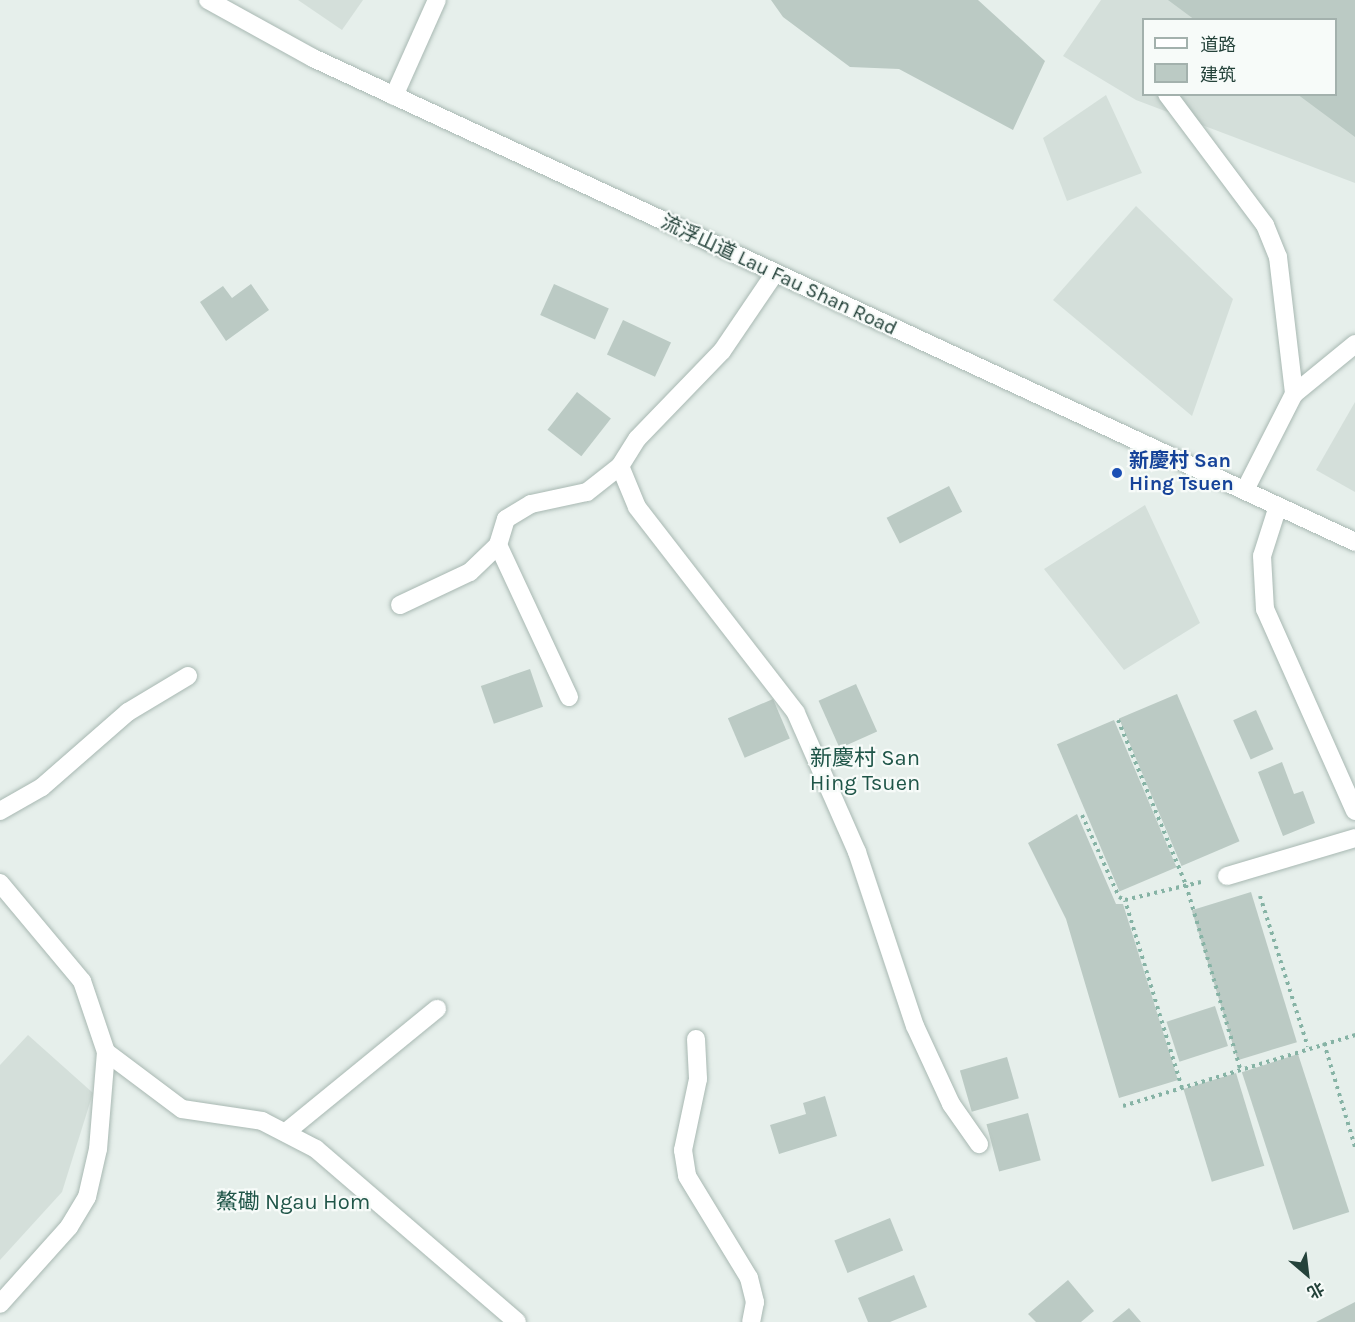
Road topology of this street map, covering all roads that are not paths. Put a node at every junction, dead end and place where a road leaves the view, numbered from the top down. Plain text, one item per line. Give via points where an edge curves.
1 (208, 0) edge
2 (437, 0) edge
3 (393, 96) junction
4 (1168, 96) edge
5 (775, 273) junction
6 (1355, 344) edge
7 (1294, 394) junction
8 (620, 466) junction
9 (1245, 490) junction
10 (1278, 506) junction
11 (1355, 542) edge
12 (498, 545) junction
13 (400, 605) dead end
14 (188, 676) dead end
15 (569, 698) dead end
16 (0, 811) edge
17 (1355, 811) edge
18 (1355, 837) edge
19 (1227, 876) road end
20 (0, 883) edge
21 (437, 1008) dead end
22 (696, 1039) dead end
23 (106, 1052) junction
24 (286, 1132) junction
25 (979, 1144) dead end
26 (0, 1304) edge
27 (517, 1322) edge
28 (751, 1322) edge

1 - 3 street, 流浮山道 Lau Fau Shan Road
2 - 3 street
3 - 5 street, 流浮山道 Lau Fau Shan Road
4 - 7 street via 1265,225 1278,257
5 - 8 street via 722,351 638,439
5 - 9 street, 流浮山道 Lau Fau Shan Road
6 - 7 street
7 - 9 street
8 - 12 street via 587,492 531,504 506,519
8 - 25 street via 637,507 796,713 857,852 915,1026 951,1104
9 - 10 street, 流浮山道 Lau Fau Shan Road
10 - 11 street, 流浮山道 Lau Fau Shan Road
10 - 17 street via 1262,556 1265,609
12 - 13 street via 470,572
12 - 15 street
14 - 16 street via 128,712 42,786
18 - 19 street via 1250,865
20 - 23 street via 82,981
21 - 24 street
22 - 28 street via 698,1079 683,1150 687,1176 748,1278 755,1302
23 - 24 street via 182,1109 262,1121
23 - 26 street via 98,1149 87,1197 69,1227
24 - 27 street via 316,1149

